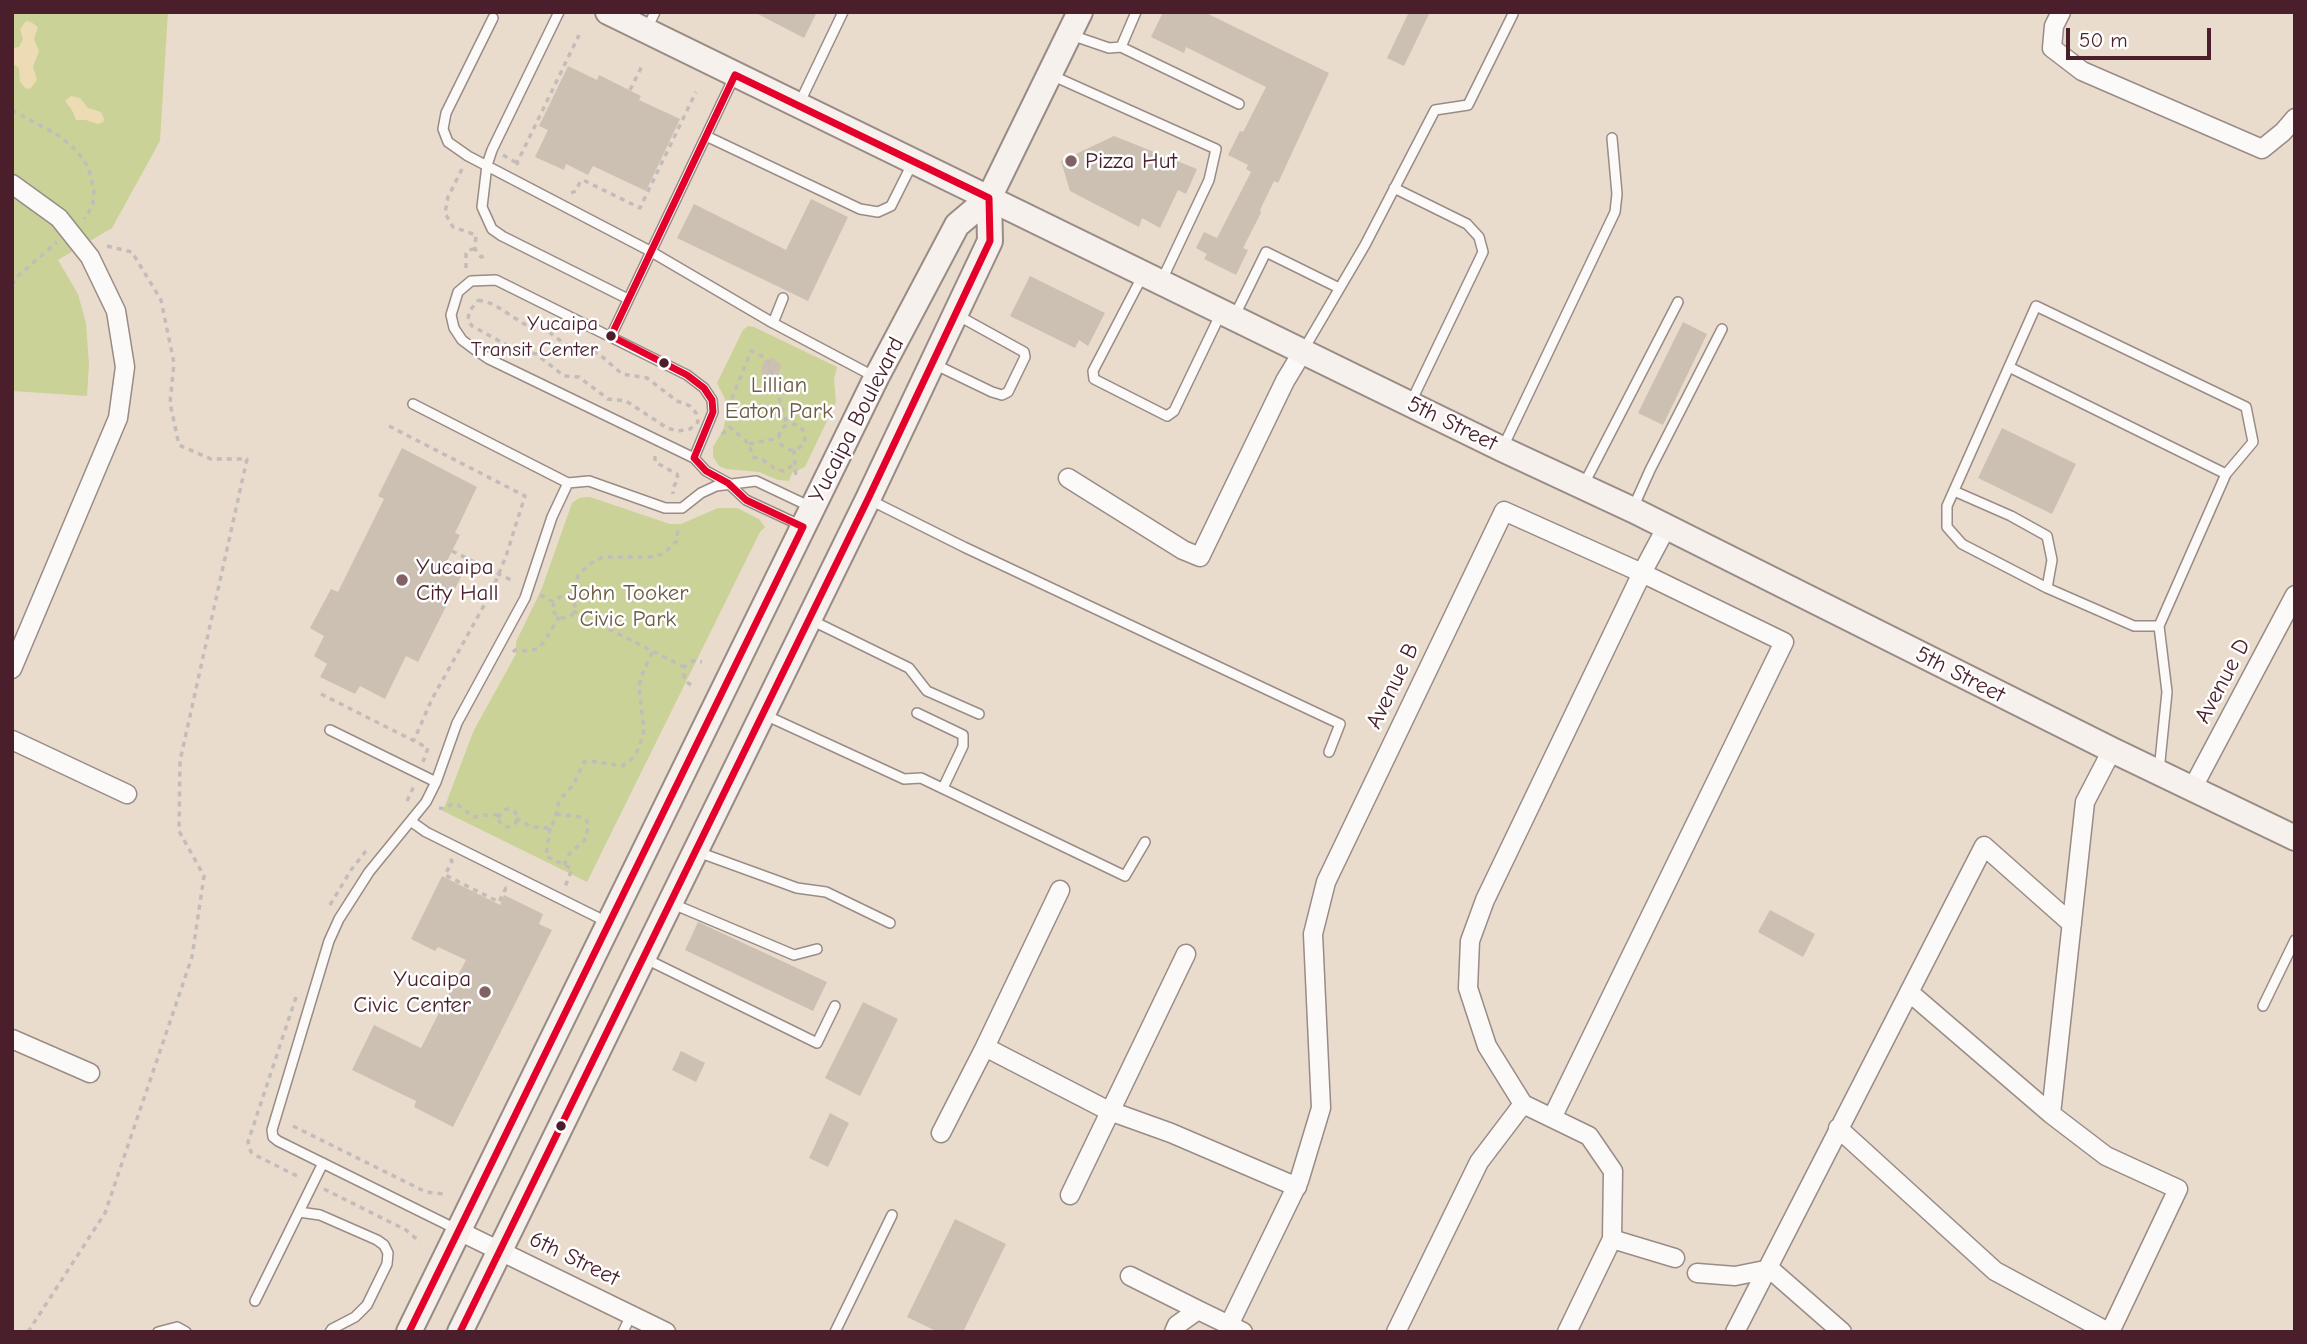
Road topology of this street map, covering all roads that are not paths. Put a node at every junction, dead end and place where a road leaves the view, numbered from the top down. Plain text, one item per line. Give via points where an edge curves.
1 (559, 12) edge
2 (608, 12) edge
3 (843, 12) edge
4 (1136, 12) edge
5 (2061, 12) edge
6 (1513, 14) edge
7 (493, 18) dead end
8 (651, 21) edge
9 (1074, 23) edge
10 (1121, 47) junction
11 (735, 75) junction
12 (1049, 75) junction
13 (1239, 104) dead end
14 (798, 106) junction
15 (2295, 118) edge
16 (706, 136) junction
17 (1612, 138) dead end
18 (913, 163) junction
19 (487, 165) junction
20 (12, 184) edge
21 (1394, 188) junction
22 (989, 198) junction
23 (650, 250) junction
24 (1152, 278) junction
25 (1339, 288) junction
26 (783, 298) dead end
27 (628, 299) junction
28 (1678, 302) dead end
29 (955, 314) junction
30 (1228, 314) junction
31 (773, 323) junction
32 (1722, 329) dead end
33 (611, 336) junction
34 (1303, 351) junction
35 (932, 363) junction
36 (2009, 367) junction
37 (877, 378) junction
38 (413, 404) dead end
39 (1410, 404) junction
40 (1502, 449) junction
41 (694, 458) junction
42 (2226, 474) junction
43 (1068, 478) dead end
44 (568, 482) junction
45 (728, 483) junction
46 (1583, 486) junction
47 (1954, 491) junction
48 (868, 499) junction
49 (1633, 510) junction
50 (808, 518) junction
51 (1666, 528) junction
52 (1642, 573) junction
53 (2047, 588) junction
54 (2295, 595) edge
55 (809, 619) junction
56 (2159, 626) junction
57 (12, 669) edge
58 (917, 713) dead end
59 (763, 714) junction
60 (979, 714) dead end
61 (330, 730) dead end
62 (12, 740) edge
63 (2112, 750) junction
64 (1329, 752) dead end
65 (2158, 773) junction
66 (436, 782) junction
67 (943, 788) junction
68 (2192, 789) junction
69 (127, 794) dead end
70 (412, 822) junction
71 (2295, 838) edge
72 (1145, 842) dead end
73 (696, 852) junction
74 (1060, 890) dead end
75 (671, 904) junction
76 (609, 923) junction
77 (890, 923) dead end
78 (2072, 924) junction
79 (2295, 940) edge
80 (817, 948) dead end
81 (1186, 954) dead end
82 (644, 959) junction
83 (1909, 992) junction
84 (835, 1006) dead end
85 (2263, 1006) dead end
86 (12, 1039) edge
87 (985, 1047) junction
88 (90, 1073) dead end
89 (1523, 1104) junction
90 (1112, 1111) junction
91 (2051, 1114) junction
92 (1552, 1118) junction
93 (1839, 1128) junction
94 (941, 1133) dead end
95 (323, 1163) junction
96 (1297, 1187) junction
97 (1070, 1195) dead end
98 (299, 1212) junction
99 (892, 1215) dead end
100 (459, 1231) junction
101 (1612, 1239) junction
102 (500, 1251) junction
103 (1675, 1258) dead end
104 (1765, 1270) junction
105 (1698, 1273) dead end
106 (1130, 1276) dead end
107 (255, 1301) dead end
108 (1198, 1310) junction
109 (632, 1315) junction
110 (1236, 1328) edge
111 (158, 1332) edge
112 (186, 1332) edge
113 (330, 1332) edge
114 (409, 1332) edge
115 (460, 1332) edge
116 (623, 1332) edge
117 (666, 1332) edge
118 (835, 1332) edge
119 (1174, 1332) edge
120 (1396, 1332) edge
121 (1567, 1332) edge
122 (1735, 1332) edge
123 (1842, 1332) edge
124 (2109, 1332) edge

1 - 19 lane
2 - 8 main road, 5th Street
3 - 14 lane
4 - 10 lane
5 - 15 street via 2052,48 2082,71 2262,149
6 - 21 lane via 1468,104 1434,110
7 - 19 lane via 446,113 443,129 457,150
8 - 11 main road, 5th Street
9 - 10 lane via 1109,48
9 - 12 main road, Yucaipa Boulevard
10 - 13 lane
11 - 14 main road, 5th Street
11 - 16 lane
12 - 22 main road, Yucaipa Boulevard
12 - 24 lane via 1216,149 1209,180
14 - 18 main road, 5th Street
16 - 18 lane via 860,209 878,212 891,206
16 - 23 lane
17 - 40 lane via 1615,212
18 - 22 main road, 5th Street
19 - 23 lane
19 - 27 lane via 482,206 492,229
20 - 57 street via 60,218 90,257 116,311 125,367 118,418
21 - 25 lane
21 - 39 lane via 1467,224 1479,237 1483,252
22 - 24 main road, 5th Street
22 - 29 main road, Yucaipa Boulevard via 990,241
22 - 37 main road, Yucaipa Boulevard via 957,225
23 - 27 lane
23 - 31 lane
24 - 30 main road, 5th Street
24 - 30 lane via 1093,371 1094,379 1167,416
25 - 30 lane via 1266,252
25 - 34 lane
26 - 31 lane
27 - 33 lane
28 - 46 lane
29 - 35 main road, Yucaipa Boulevard
29 - 35 lane via 1024,352 1009,392 992,392
30 - 34 main road, 5th Street
31 - 37 lane
32 - 49 lane
33 - 41 lane via 704,388 713,412
33 - 41 lane via 496,280 463,285 451,315 462,340 489,359
34 - 39 main road, 5th Street
34 - 43 street via 1200,557
35 - 48 main road, Yucaipa Boulevard
36 - 42 lane
36 - 42 lane via 2036,306 2246,407 2253,442
36 - 47 lane
37 - 50 main road, Yucaipa Boulevard
38 - 44 lane
39 - 40 main road, 5th Street
40 - 46 main road, 5th Street
41 - 45 lane
42 - 56 lane
44 - 45 lane via 589,481 675,510
44 - 66 lane via 525,598 457,723
45 - 50 lane via 746,500
45 - 50 lane via 756,481
46 - 49 main road, 5th Street
47 - 53 lane via 1947,506 1947,527 1962,544
47 - 53 lane via 2047,536 2052,560
48 - 55 main road, Yucaipa Boulevard
48 - 64 lane via 1340,724
49 - 51 main road, 5th Street
50 - 76 main road, Yucaipa Boulevard
51 - 52 street
51 - 63 main road, 5th Street
52 - 89 street via 1485,900 1470,941 1468,988 1487,1046
52 - 92 street via 1784,642
52 - 96 street, Avenue B via 1504,511 1326,882 1313,934 1321,1108
53 - 56 lane via 2134,626
54 - 68 street, Avenue D
55 - 59 main road, Yucaipa Boulevard
55 - 60 lane via 909,668 927,691
56 - 65 lane via 2166,692
58 - 67 lane via 963,735 963,746
59 - 67 lane via 904,779 921,778
59 - 73 main road, Yucaipa Boulevard
61 - 66 lane
62 - 69 street
63 - 65 main road, 5th Street
63 - 78 street via 2085,802
65 - 68 main road, 5th Street
66 - 70 lane
67 - 72 lane via 1125,876
68 - 71 main road, 5th Street
70 - 76 lane
70 - 95 lane via 369,872 339,919 274,1122 273,1137
73 - 75 main road, Yucaipa Boulevard
73 - 77 lane via 797,888 826,892
74 - 87 street
75 - 80 lane via 794,955
75 - 82 main road, Yucaipa Boulevard
76 - 100 main road, Yucaipa Boulevard
78 - 83 street via 1984,846
78 - 91 street
79 - 85 lane
81 - 90 street
82 - 84 lane via 817,1043
82 - 102 main road, Yucaipa Boulevard
83 - 91 street
83 - 93 street
86 - 88 street
87 - 90 street
87 - 94 street
89 - 92 street
89 - 120 street via 1479,1162
90 - 96 street
90 - 97 street
91 - 124 street via 2106,1156 2178,1189
92 - 101 street via 1589,1136 1612,1171
93 - 104 street
93 - 124 street via 1995,1271
95 - 98 lane
95 - 100 lane
96 - 110 street, Avenue B
98 - 107 lane
98 - 113 lane via 320,1215 377,1240 388,1254 367,1305
99 - 118 lane
100 - 102 street, 6th Street
100 - 114 main road, Yucaipa Boulevard
101 - 103 street
101 - 121 street
102 - 109 street, 6th Street
102 - 115 main road, Yucaipa Boulevard
104 - 105 street via 1735,1276
104 - 122 street
104 - 123 street via 1770,1269
106 - 108 street
108 - 110 street
108 - 119 street
109 - 116 lane
109 - 117 street, 6th Street
111 - 112 lane via 177,1327

